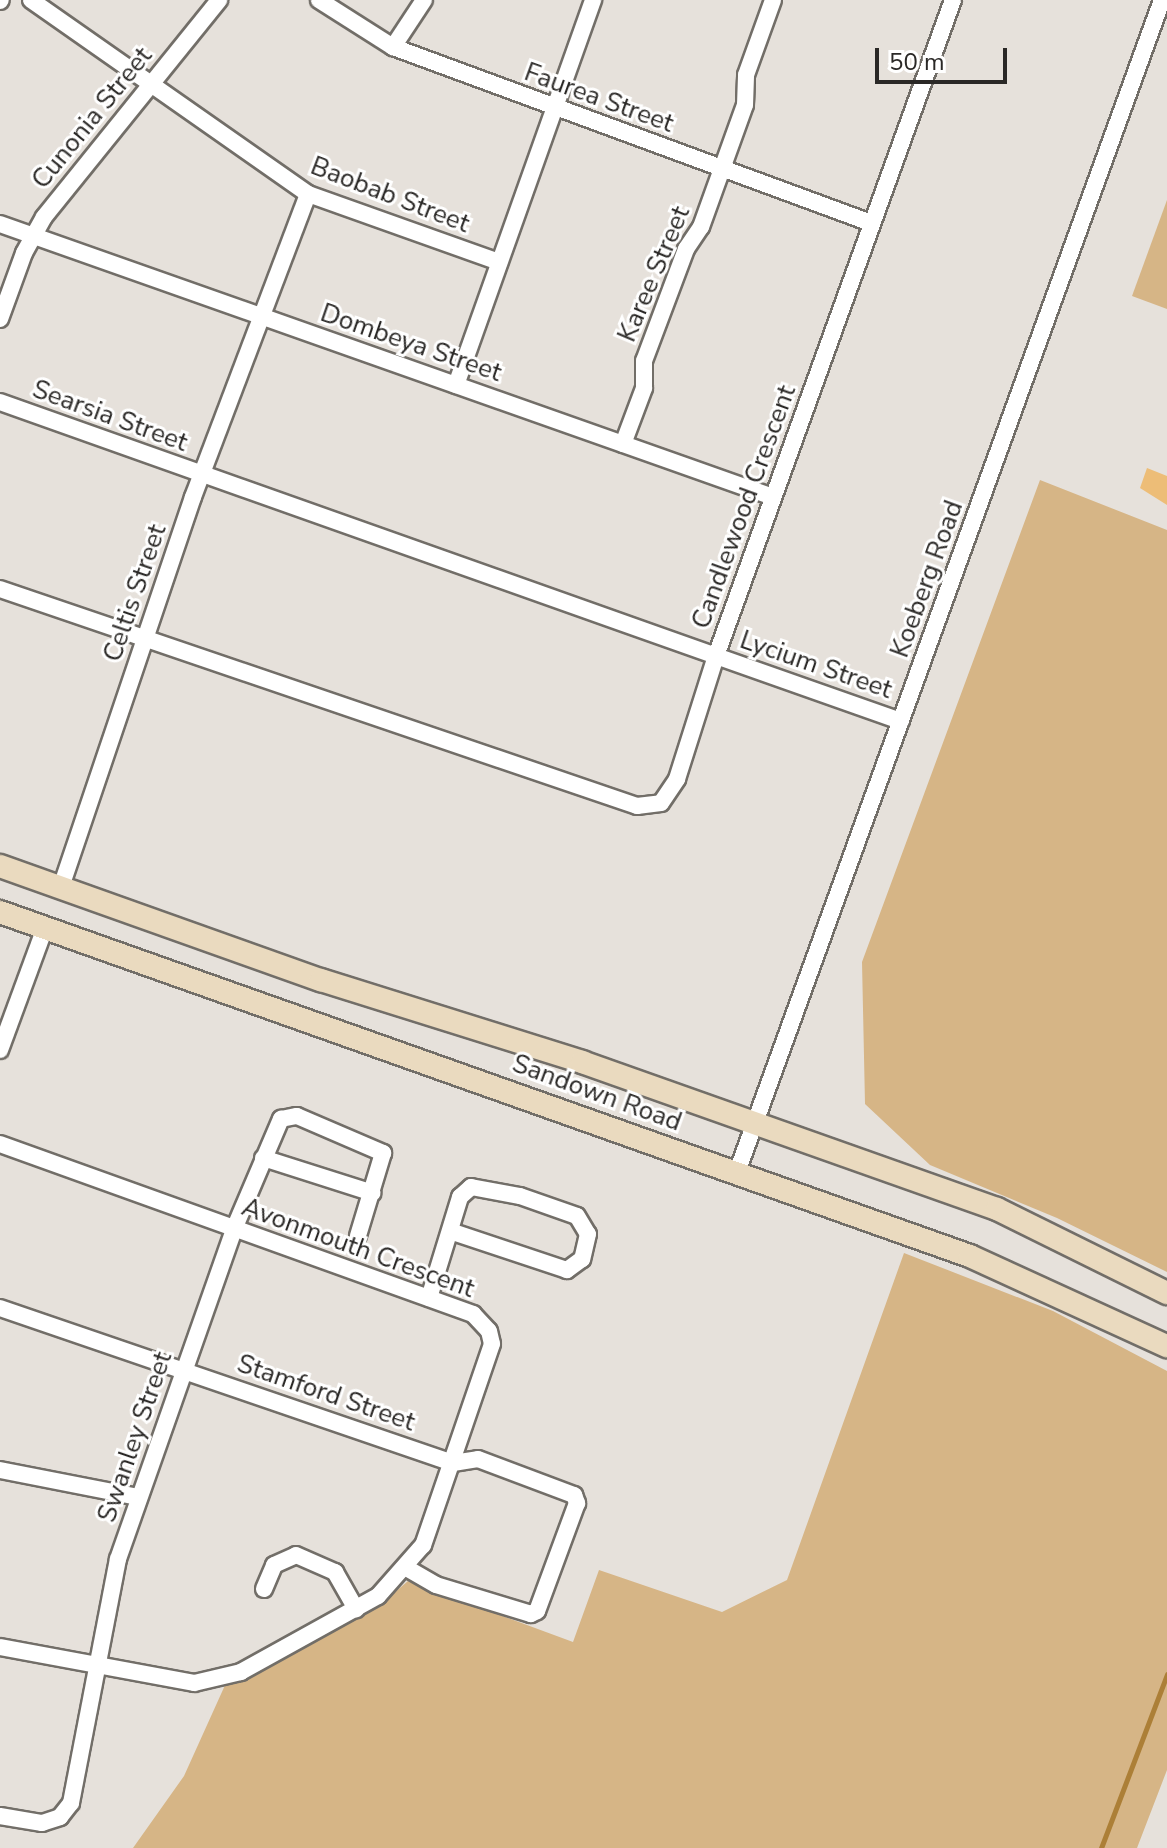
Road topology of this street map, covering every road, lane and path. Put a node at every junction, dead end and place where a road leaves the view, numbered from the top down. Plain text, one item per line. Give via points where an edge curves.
1 (31, 0) edge
2 (219, 0) edge
3 (319, 0) edge
4 (424, 0) edge
5 (593, 0) edge
6 (773, 0) edge
7 (953, 0) edge
8 (1162, 0) edge
9 (393, 47) junction
10 (151, 83) junction
11 (555, 107) junction
12 (723, 169) junction
13 (308, 194) junction
14 (871, 223) junction
15 (0, 224) edge
16 (32, 235) junction
17 (499, 262) junction
18 (263, 317) junction
19 (0, 319) edge
20 (456, 385) junction
21 (0, 402) edge
22 (623, 444) junction
23 (204, 475) junction
24 (773, 497) junction
25 (0, 589) edge
26 (143, 641) junction
27 (716, 656) junction
28 (901, 721) junction
29 (0, 866) edge
30 (61, 887) junction
31 (0, 912) edge
32 (45, 928) junction
33 (0, 1050) edge
34 (756, 1122) junction
35 (0, 1144) edge
36 (263, 1158) junction
37 (736, 1175) junction
38 (373, 1193) junction
39 (234, 1229) junction
40 (450, 1231) junction
41 (358, 1236) dead end
42 (1167, 1293) edge
43 (429, 1298) junction
44 (0, 1308) edge
45 (1167, 1346) edge
46 (183, 1369) junction
47 (453, 1463) junction
48 (0, 1470) edge
49 (137, 1497) junction
50 (407, 1568) junction
51 (264, 1589) dead end
52 (356, 1609) junction
53 (0, 1647) edge
54 (98, 1666) junction
55 (0, 1816) edge

1 - 10 street, Baobab Street
2 - 10 street, Cunonia Street
3 - 9 street, Faurea Street
4 - 9 street
5 - 11 street
6 - 12 street, Karee Street via 746,75 745,105
7 - 14 street, Candlewood Crescent
8 - 28 street, Koeberg Road
9 - 11 street, Faurea Street
10 - 13 street, Baobab Street
10 - 16 street, Cunonia Street
11 - 12 street, Faurea Street
11 - 17 street
12 - 14 street, Faurea Street
12 - 22 street, Karee Street via 644,361 644,388
13 - 17 street, Baobab Street
13 - 18 street, Celtis Street
14 - 24 street, Candlewood Crescent
15 - 16 street, Dombeya Street
16 - 18 street, Dombeya Street
16 - 19 street, Cunonia Street
17 - 20 street
18 - 20 street, Dombeya Street
18 - 23 street, Celtis Street
20 - 22 street, Dombeya Street
21 - 23 street, Searsia Street
22 - 24 street, Dombeya Street
23 - 26 street, Celtis Street
23 - 27 street, Candlewood Crescent
24 - 27 street, Candlewood Crescent
25 - 26 street
26 - 27 street via 637,806 661,803 677,779
26 - 30 street, Celtis Street
27 - 28 street, Lycium Street
28 - 34 street, Koeberg Road
29 - 30 main road, Sandown Road
30 - 34 main road, Sandown Road via 321,980
31 - 32 main road, Sandown Road
32 - 33 street
32 - 37 main road, Sandown Road
34 - 37 street, Koeberg Road
34 - 42 main road, Sandown Road via 997,1209
35 - 39 street, Avonmouth Crescent
36 - 38 street
36 - 38 street, Swanley Street via 281,1119 297,1116 379,1147 383,1160
36 - 39 street, Swanley Street
37 - 45 main road, Sandown Road via 970,1256
38 - 41 street
39 - 43 street, Avonmouth Crescent
39 - 46 street, Swanley Street
40 - 40 street via 460,1197 477,1187 577,1216 588,1234 582,1259 567,1270
40 - 43 street
43 - 47 street, Avonmouth Crescent via 473,1314 489,1331 492,1344
44 - 46 street, Stamford Street
46 - 47 street, Stamford Street
46 - 49 street, Swanley Street
47 - 50 street, Avonmouth Crescent via 423,1545
47 - 50 street, Stamford Street via 478,1459 574,1495 577,1503 537,1611 531,1614 436,1585
48 - 49 street
49 - 54 street, Swanley Street via 118,1559
50 - 52 street, Avonmouth Crescent
51 - 52 street via 274,1565 296,1555 335,1572
52 - 54 street, Avonmouth Crescent via 241,1672 220,1678 172,1681
53 - 54 street, Avonmouth Crescent
54 - 55 street, Swanley Street via 66,1812 42,1823

